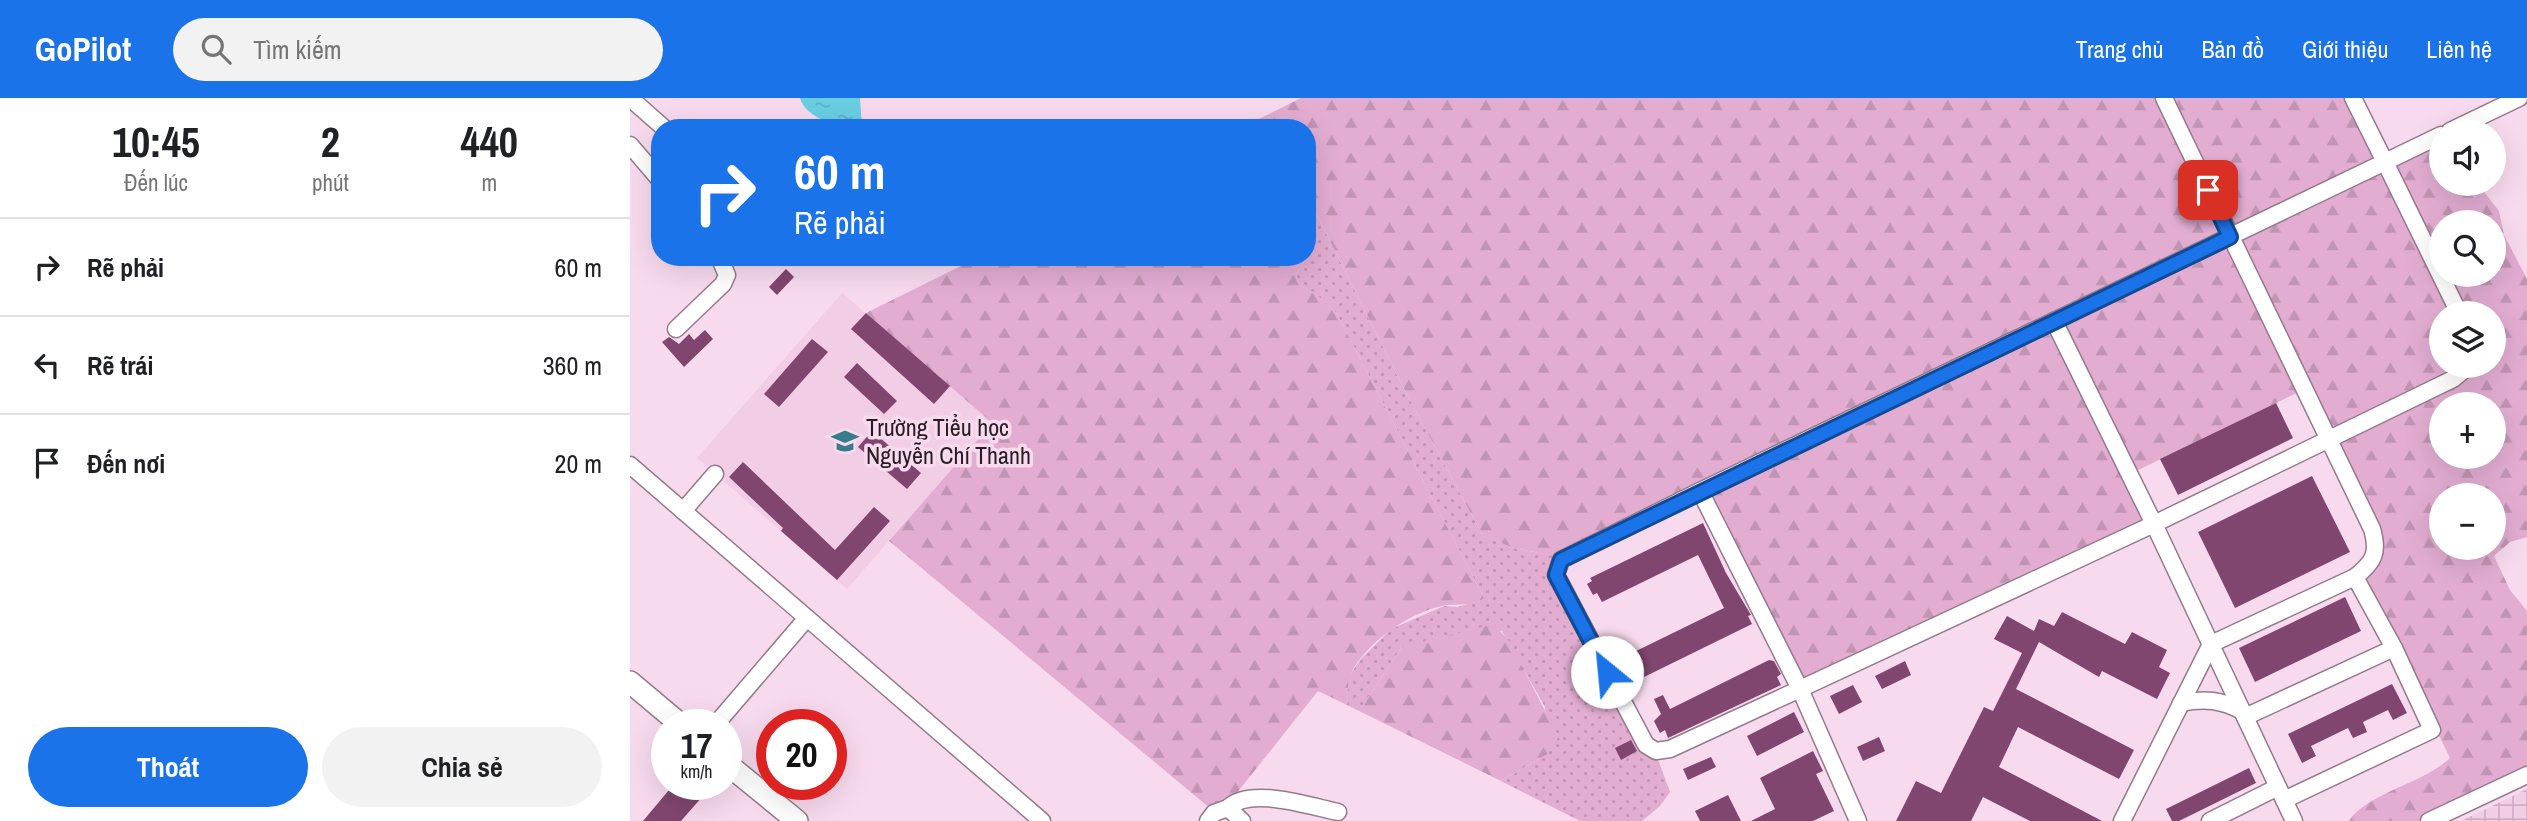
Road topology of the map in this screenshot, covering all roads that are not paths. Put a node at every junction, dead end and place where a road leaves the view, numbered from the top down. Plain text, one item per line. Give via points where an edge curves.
1 (630, 98) edge
2 (2164, 98) edge
3 (2353, 98) edge
4 (2519, 98) edge
5 (654, 119) edge
6 (2475, 119) edge
7 (2429, 141) edge
8 (630, 145) edge
9 (2385, 162) junction
10 (651, 170) edge
11 (2230, 237) junction
12 (723, 266) edge
13 (2453, 301) edge
14 (2054, 321) junction
15 (676, 329) dead end
16 (2454, 378) edge
17 (2328, 440) junction
18 (630, 465) edge
19 (715, 474) dead end
20 (1700, 491) junction
21 (683, 511) junction
22 (2154, 524) junction
23 (2355, 577) junction
24 (807, 618) junction
25 (2211, 644) junction
26 (2394, 648) junction
27 (630, 682) edge
28 (1800, 689) junction
29 (2181, 703) junction
30 (662, 709) edge
31 (729, 709) edge
32 (2244, 714) junction
33 (2527, 775) edge
34 (742, 776) edge
35 (2527, 785) edge
36 (2281, 794) junction
37 (1228, 808) junction
38 (1338, 812) dead end
39 (797, 821) edge
40 (1042, 821) edge
41 (1208, 821) edge
42 (1242, 821) edge
43 (1858, 821) edge
44 (2122, 821) edge
45 (2210, 821) edge
46 (2294, 821) edge
47 (2429, 821) edge
48 (2450, 821) edge

1 - 5 street
2 - 11 street
3 - 9 street
4 - 6 street
7 - 9 street
8 - 10 street
9 - 11 street
9 - 13 street
11 - 14 street
11 - 17 street
12 - 15 street via 727,275 723,284
14 - 20 street
14 - 22 street
16 - 17 street
17 - 22 street
17 - 23 street via 2376,543 2372,563
18 - 21 street
19 - 21 street
20 - 28 street
20 - 28 street via 1561,560 1556,575 1646,746 1656,751 1670,749
21 - 24 street
22 - 25 street
22 - 28 street
23 - 25 street
23 - 26 street
24 - 31 street
24 - 40 street
25 - 29 street
25 - 32 street
26 - 32 street
26 - 36 street via 2432,730
27 - 30 main road
28 - 43 street
29 - 32 street via 2211,700
29 - 44 street
32 - 36 street
33 - 47 street
34 - 39 main road
35 - 48 street
36 - 45 street
36 - 46 street
37 - 38 street via 1236,800 1258,797
37 - 41 street
37 - 42 street

